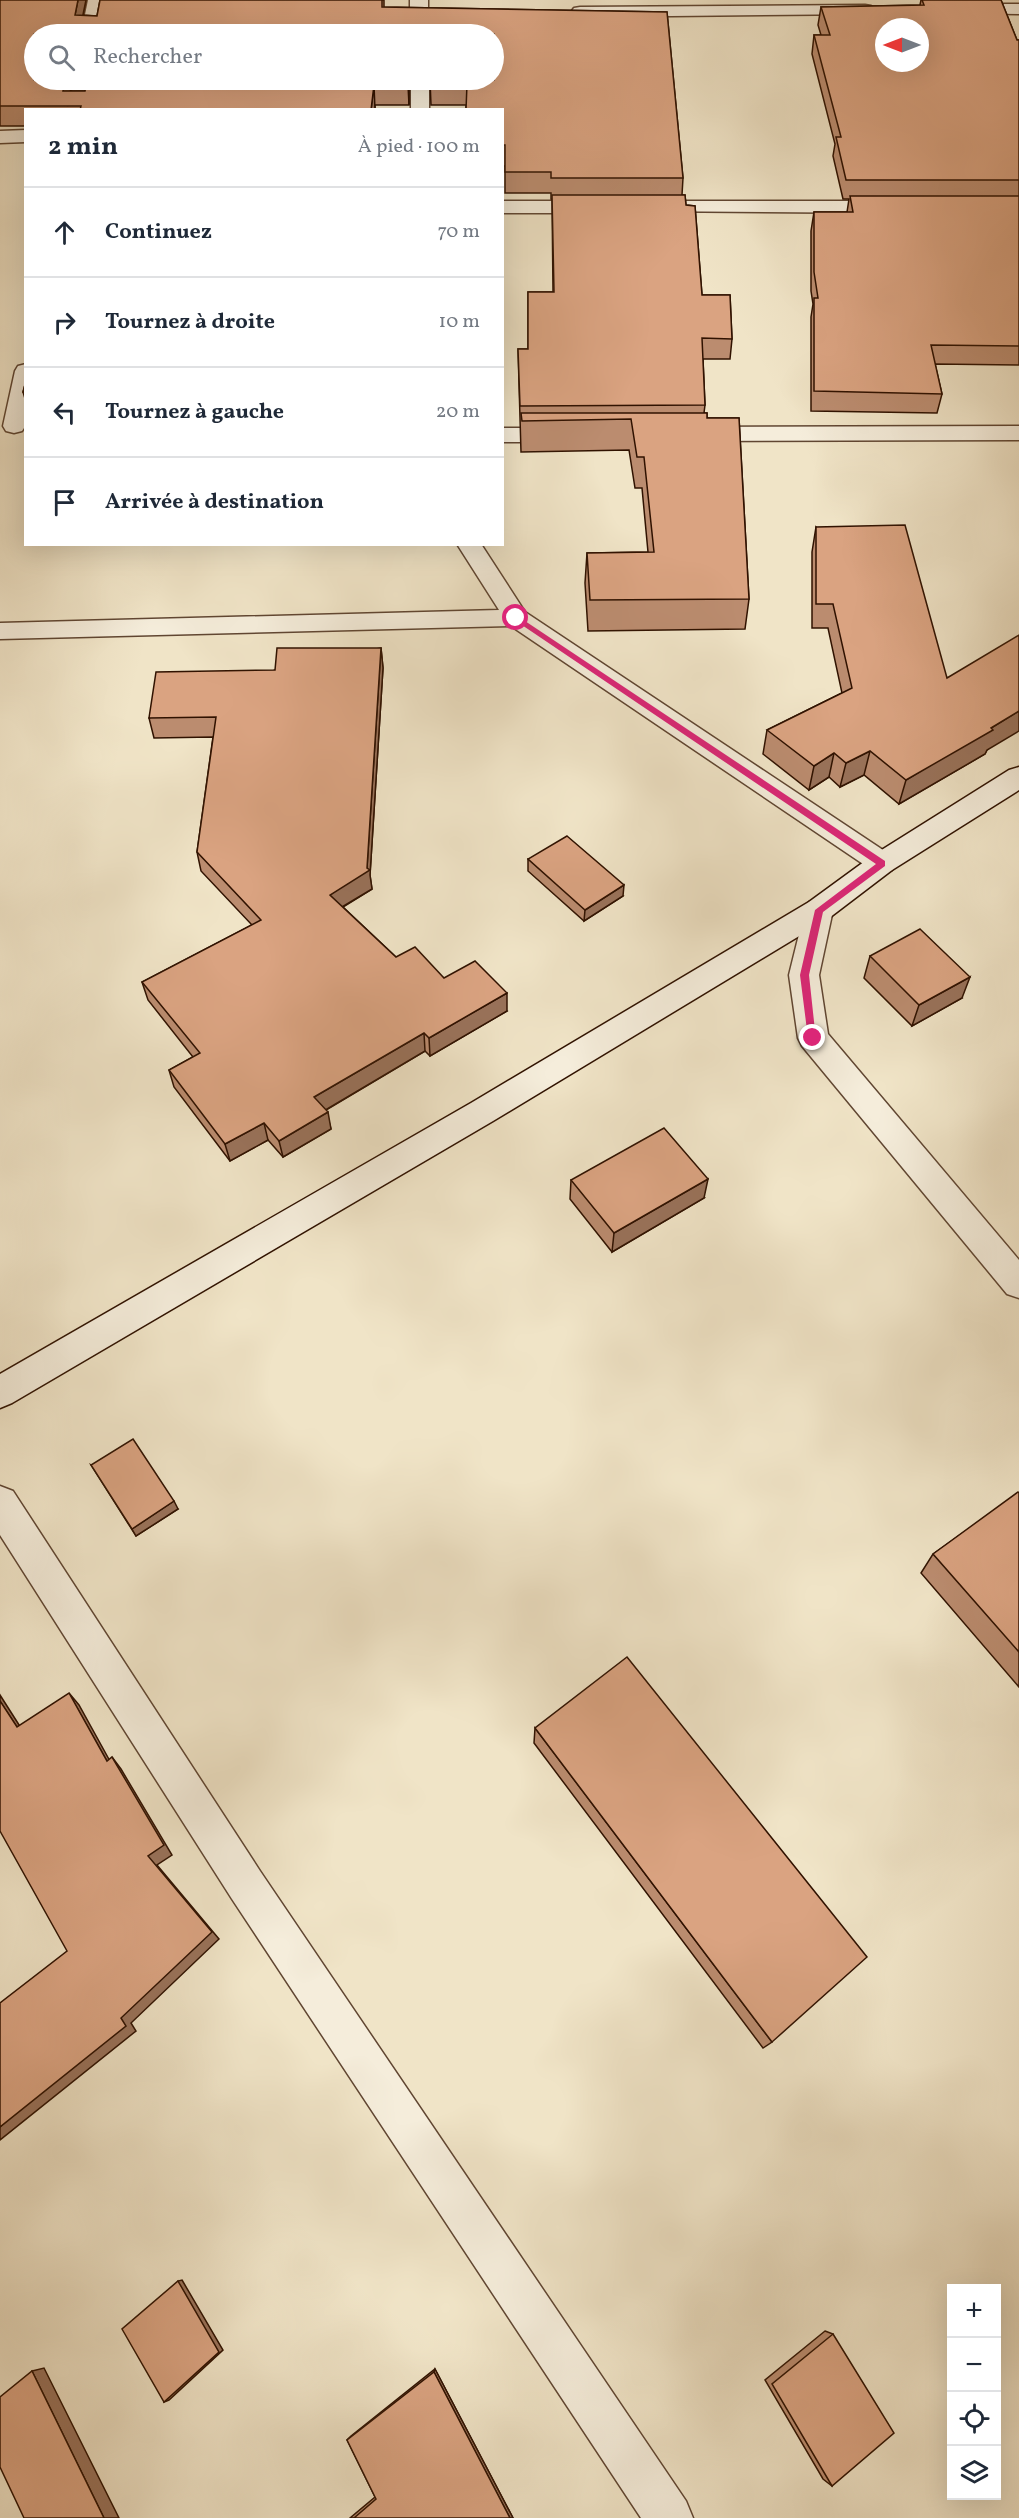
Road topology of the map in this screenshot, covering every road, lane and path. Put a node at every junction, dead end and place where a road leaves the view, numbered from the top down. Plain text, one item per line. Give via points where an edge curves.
1 (97, 0) edge
2 (423, 8) edge
3 (947, 9) edge
4 (1019, 9) edge
5 (887, 10) edge
6 (563, 12) edge
7 (92, 24) edge
8 (421, 24) edge
9 (81, 90) edge
10 (420, 90) edge
11 (78, 108) edge
12 (420, 108) edge
13 (24, 136) edge
14 (0, 137) edge
15 (504, 207) edge
16 (913, 207) edge
17 (24, 379) edge
18 (13, 426) edge
19 (1019, 433) edge
20 (504, 435) edge
21 (585, 435) edge
22 (667, 435) edge
23 (471, 546) edge
24 (516, 618) junction
25 (0, 631) edge
26 (1019, 777) edge
27 (882, 863) junction
28 (819, 910) junction
29 (1019, 1284) edge
30 (0, 1392) edge
31 (0, 1503) edge
32 (669, 2518) edge

1 - 7 street
2 - 8 street
3 - 4 street
5 - 6 street
9 - 11 street
10 - 12 street
13 - 14 street
15 - 16 street
17 - 18 street
19 - 22 street
20 - 21 street
23 - 24 street
24 - 25 street
24 - 27 street
26 - 27 street
27 - 28 street
28 - 29 street via 804,975 813,1038
28 - 30 street
31 - 32 street via 246,1885

